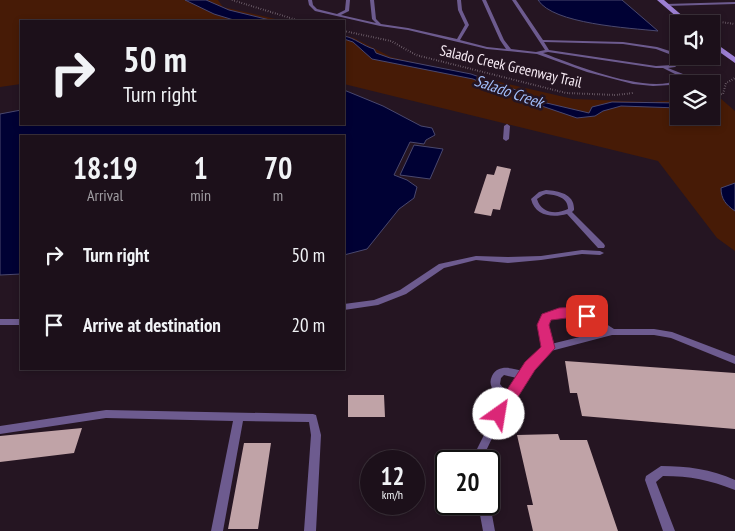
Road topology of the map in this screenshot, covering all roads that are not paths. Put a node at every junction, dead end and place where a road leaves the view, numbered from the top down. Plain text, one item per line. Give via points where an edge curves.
1 (310, 0) edge
2 (348, 0) edge
3 (372, 0) edge
4 (459, 0) edge
5 (484, 0) edge
6 (514, 0) edge
7 (660, 0) edge
8 (724, 0) edge
9 (729, 3) junction
10 (735, 3) edge
11 (666, 5) junction
12 (337, 15) junction
13 (678, 15) edge
14 (380, 25) junction
15 (458, 41) junction
16 (543, 41) junction
17 (720, 49) edge
18 (510, 51) junction
19 (548, 51) junction
20 (536, 53) junction
21 (735, 61) edge
22 (663, 68) junction
23 (507, 126) dead end
24 (506, 139) dead end
25 (568, 212) junction
26 (345, 307) edge
27 (0, 322) edge
28 (20, 322) edge
29 (612, 332) junction
30 (548, 348) junction
31 (735, 360) edge
32 (523, 376) junction
33 (507, 401) junction
34 (239, 416) junction
35 (0, 430) edge
36 (482, 450) edge
37 (735, 485) edge
38 (486, 515) edge
39 (217, 531) edge
40 (310, 531) edge
41 (489, 531) edge
42 (669, 531) edge

1 - 12 lane via 316,10
2 - 12 lane via 347,11
3 - 14 lane via 374,19
4 - 15 lane via 467,25
5 - 18 lane
6 - 16 lane
7 - 11 main road
8 - 9 lane
9 - 10 lane
9 - 11 lane
11 - 13 main road
12 - 14 lane
14 - 15 lane
15 - 18 lane
16 - 19 lane
16 - 22 lane via 598,41 657,48 671,53 678,62
17 - 21 main road
18 - 20 lane
19 - 20 lane
19 - 22 lane
20 - 22 lane via 574,68 648,84 669,84 681,79 677,72
23 - 24 lane
25 - 25 lane via 572,203 559,194 541,193 534,199 536,206 545,212
25 - 26 lane via 600,249 541,258 476,258 442,266 404,292 375,303
27 - 28 lane
29 - 30 lane
29 - 30 lane via 599,321 576,312 559,313 546,317 543,325
29 - 31 lane via 672,335
30 - 32 lane
32 - 33 lane
32 - 33 lane via 507,371 496,375 495,385
33 - 36 lane
34 - 35 lane via 106,414
34 - 39 lane
34 - 40 lane via 313,418 316,435
37 - 42 lane via 715,475 661,471 650,480
38 - 41 lane

